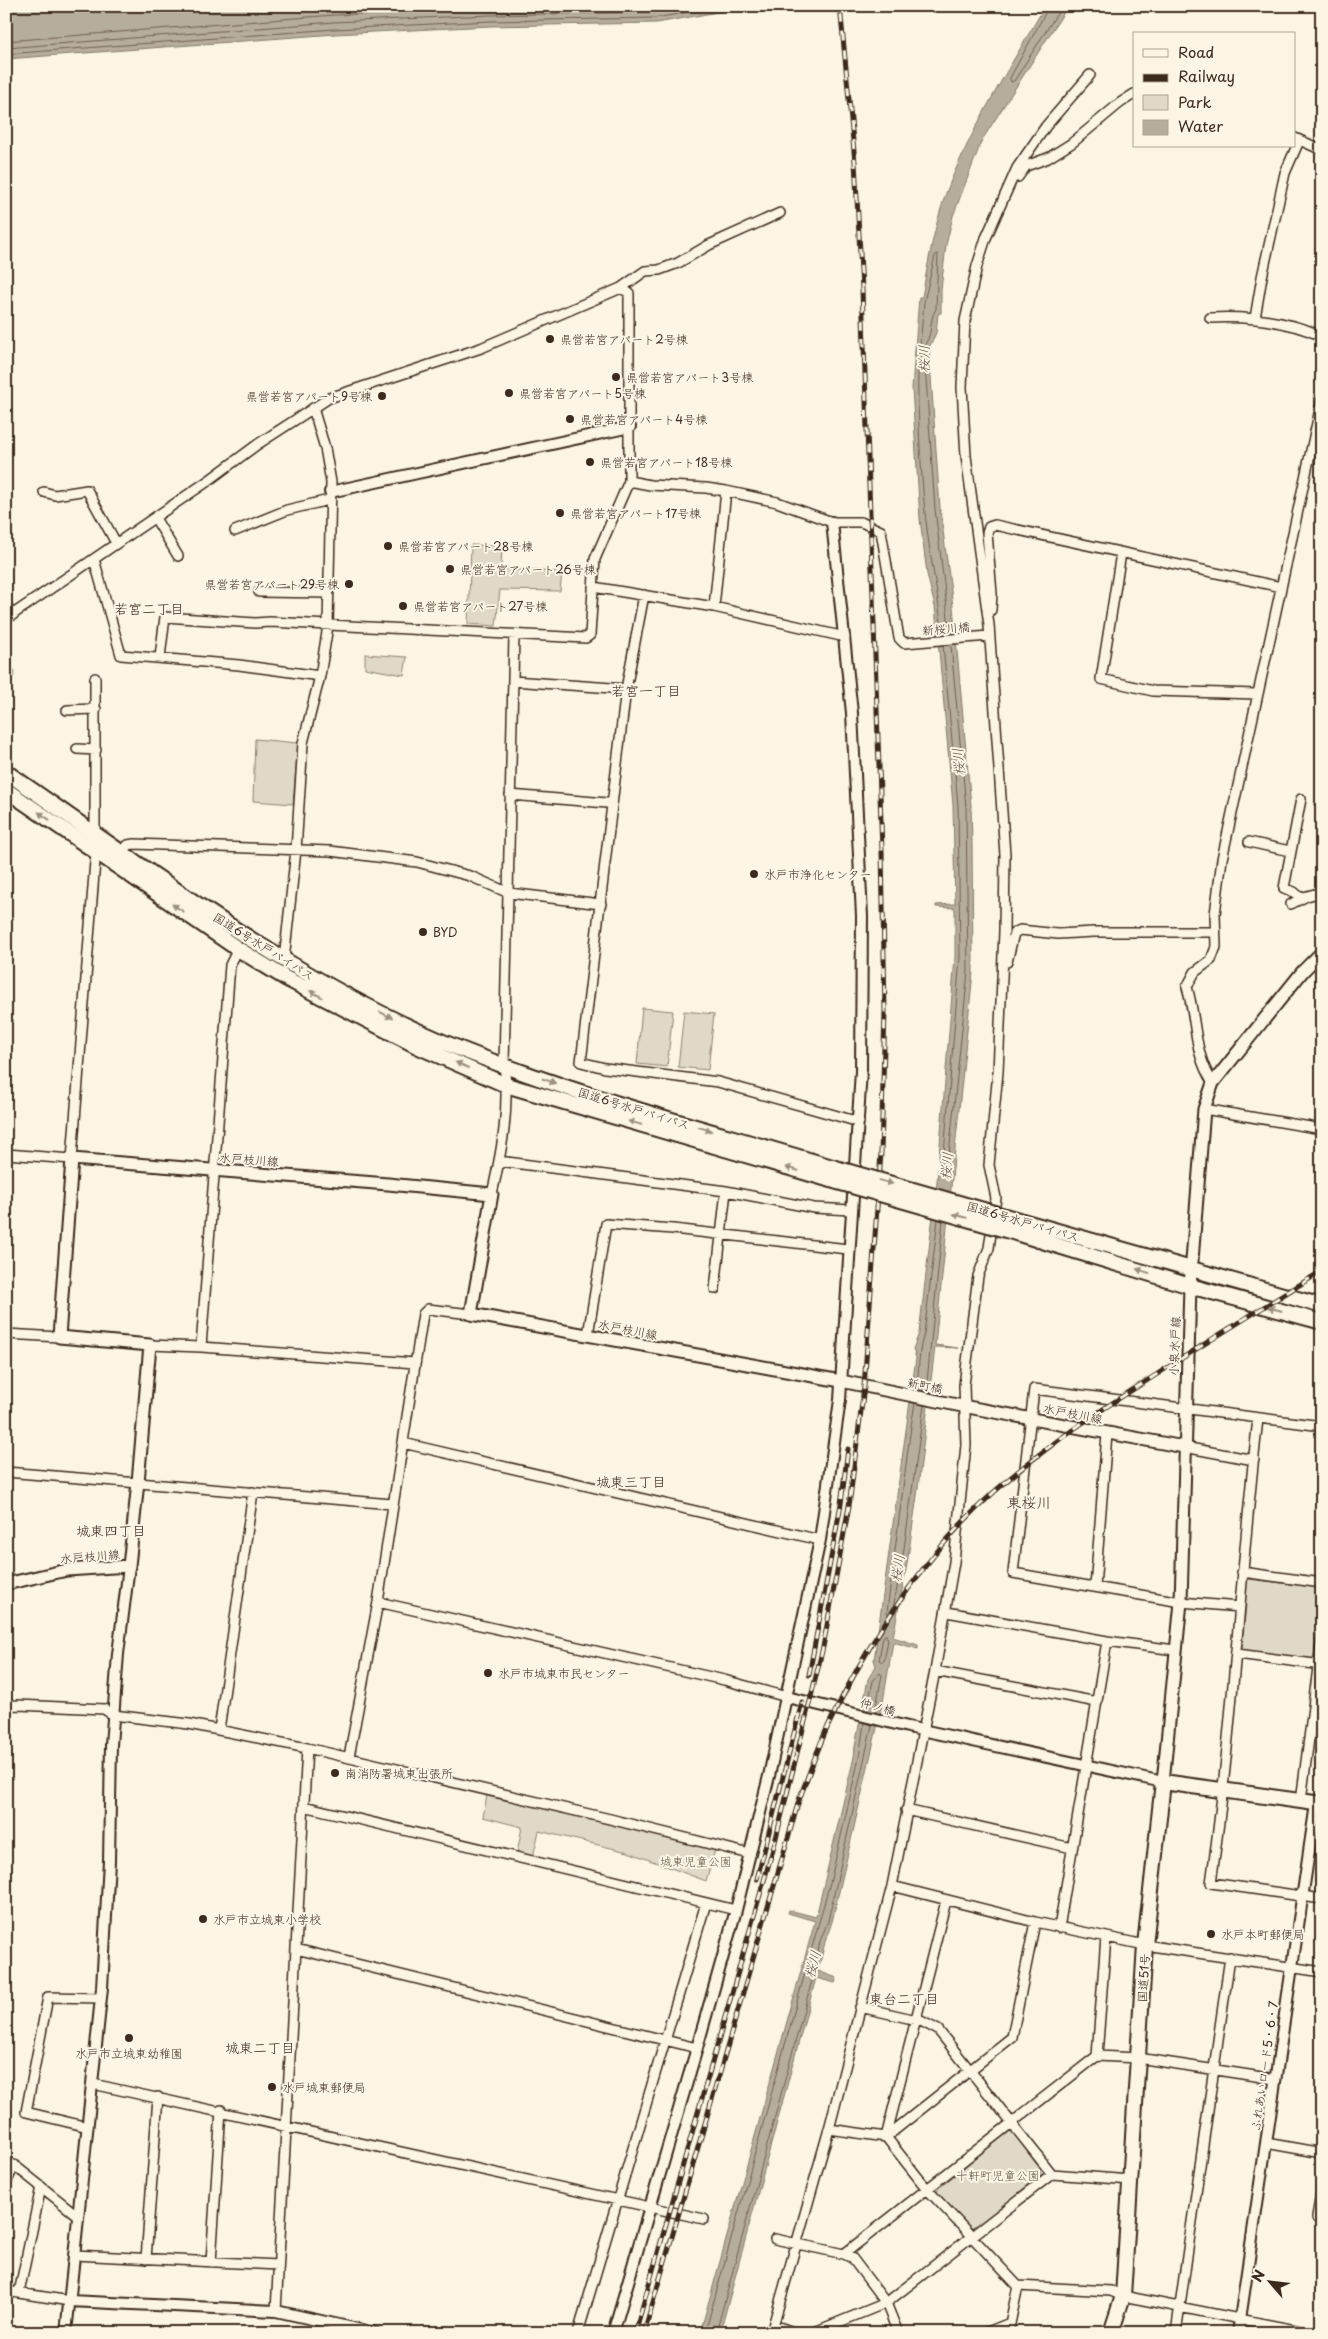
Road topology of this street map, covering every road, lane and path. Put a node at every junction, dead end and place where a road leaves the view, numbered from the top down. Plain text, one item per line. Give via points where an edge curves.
1 (1090, 74) dead end
2 (1133, 95) edge
3 (1297, 140) edge
4 (1294, 148) edge
5 (1322, 150) edge
6 (1005, 192) junction
7 (780, 213) dead end
8 (621, 288) junction
9 (1210, 318) dead end
10 (1255, 318) junction
11 (1322, 336) edge
12 (1322, 400) edge
13 (314, 408) junction
14 (630, 427) junction
15 (628, 482) junction
16 (726, 491) junction
17 (44, 492) dead end
18 (329, 496) junction
19 (154, 518) junction
20 (832, 522) junction
21 (235, 531) dead end
22 (116, 544) junction
23 (1121, 553) junction
24 (178, 556) dead end
25 (94, 559) junction
26 (594, 587) junction
27 (1281, 587) junction
28 (259, 592) dead end
29 (328, 593) junction
30 (644, 595) junction
31 (6, 605) edge
32 (714, 607) junction
33 (10, 617) edge
34 (989, 625) junction
35 (328, 626) junction
36 (514, 636) junction
37 (845, 637) junction
38 (986, 637) junction
39 (160, 658) junction
40 (320, 676) junction
41 (95, 678) dead end
42 (513, 681) junction
43 (626, 689) junction
44 (1257, 694) junction
45 (96, 709) junction
46 (67, 710) dead end
47 (77, 749) dead end
48 (96, 750) junction
49 (6, 772) edge
50 (6, 790) edge
51 (510, 795) junction
52 (1301, 799) dead end
53 (607, 803) dead end
54 (100, 836) junction
55 (1249, 842) dead end
56 (296, 850) junction
57 (1290, 851) junction
58 (98, 852) junction
59 (122, 852) junction
60 (1322, 892) edge
61 (509, 893) junction
62 (1301, 898) junction
63 (600, 904) junction
64 (1291, 904) dead end
65 (1215, 932) junction
66 (238, 949) junction
67 (1322, 952) edge
68 (284, 960) junction
69 (1003, 972) junction
70 (504, 1064) junction
71 (1213, 1083) junction
72 (506, 1085) junction
73 (1204, 1109) junction
74 (859, 1122) junction
75 (1322, 1130) edge
76 (6, 1154) edge
77 (72, 1159) junction
78 (499, 1161) junction
79 (215, 1170) junction
80 (839, 1175) junction
81 (726, 1191) junction
82 (492, 1194) junction
83 (851, 1210) junction
84 (1007, 1223) junction
85 (721, 1234) junction
86 (848, 1249) junction
87 (1191, 1268) junction
88 (1190, 1286) junction
89 (715, 1289) dead end
90 (1322, 1306) edge
91 (471, 1314) junction
92 (1322, 1322) edge
93 (6, 1334) edge
94 (588, 1335) junction
95 (59, 1336) junction
96 (150, 1345) junction
97 (201, 1346) junction
98 (415, 1363) junction
99 (842, 1381) junction
100 (887, 1391) joint
101 (961, 1406) junction
102 (1186, 1408) junction
103 (1030, 1419) junction
104 (1258, 1419) junction
105 (1322, 1426) edge
106 (1108, 1434) junction
107 (403, 1443) junction
108 (1184, 1447) junction
109 (1254, 1460) junction
110 (6, 1472) edge
111 (138, 1482) junction
112 (252, 1492) junction
113 (392, 1504) junction
114 (820, 1540) junction
115 (129, 1566) junction
116 (1242, 1572) junction
117 (1322, 1583) edge
118 (6, 1584) edge
119 (1095, 1587) junction
120 (378, 1602) junction
121 (1181, 1602) junction
122 (1239, 1607) junction
123 (947, 1612) junction
124 (1322, 1636) edge
125 (1107, 1641) junction
126 (1174, 1650) junction
127 (1236, 1654) junction
128 (1320, 1665) edge
129 (935, 1671) junction
130 (787, 1697) junction
131 (1098, 1702) junction
132 (7, 1706) edge
133 (113, 1715) junction
134 (219, 1730) junction
135 (922, 1730) junction
136 (307, 1748) junction
137 (349, 1757) junction
138 (1087, 1767) junction
139 (1163, 1782) junction
140 (1224, 1790) junction
141 (1300, 1801) junction
142 (1319, 1804) edge
143 (304, 1806) junction
144 (906, 1810) junction
145 (1072, 1848) junction
146 (750, 1854) junction
147 (892, 1886) junction
148 (1302, 1896) junction
149 (1322, 1899) edge
150 (946, 1901) junction
151 (706, 1903) junction
152 (736, 1910) junction
153 (1035, 1922) junction
154 (1059, 1928) junction
155 (1106, 1937) junction
156 (1145, 1945) junction
157 (296, 1949) junction
158 (1230, 1957) junction
159 (1292, 1967) junction
160 (1322, 1972) edge
161 (101, 1998) junction
162 (860, 2007) junction
163 (915, 2020) junction
164 (665, 2039) junction
165 (697, 2048) junction
166 (1097, 2056) junction
167 (1138, 2058) junction
168 (970, 2069) junction
169 (1214, 2070) junction
170 (1275, 2080) junction
171 (93, 2084) junction
172 (158, 2096) junction
173 (221, 2110) junction
174 (1011, 2122) junction
175 (285, 2125) junction
176 (88, 2127) junction
177 (829, 2129) junction
178 (886, 2137) junction
179 (1266, 2143) junction
180 (1322, 2153) edge
181 (1052, 2174) junction
182 (1131, 2180) junction
183 (6, 2184) edge
184 (1322, 2186) edge
185 (41, 2187) junction
186 (927, 2188) junction
187 (618, 2199) junction
188 (650, 2206) junction
189 (78, 2216) junction
190 (1322, 2218) edge
191 (704, 2219) dead end
192 (972, 2238) junction
193 (775, 2239) dead end
194 (797, 2245) junction
195 (844, 2254) junction
196 (74, 2255) junction
197 (146, 2259) junction
198 (211, 2262) junction
199 (278, 2265) junction
200 (1018, 2286) junction
201 (6, 2291) edge
202 (19, 2293) junction
203 (1123, 2296) junction
204 (70, 2301) junction
205 (886, 2303) junction
206 (1180, 2307) junction
207 (276, 2311) junction
208 (1240, 2319) junction
209 (1010, 2323) junction
210 (772, 2329) edge
211 (1300, 2332) edge
212 (66, 2333) edge
213 (375, 2333) edge
214 (578, 2333) edge
215 (613, 2333) edge
216 (796, 2333) edge
217 (812, 2333) edge
218 (898, 2333) edge
219 (985, 2333) edge
220 (1008, 2333) edge
221 (1112, 2333) edge
222 (1176, 2333) edge
223 (1238, 2333) edge
224 (1311, 2333) edge

1 - 6 street via 1027,152
2 - 6 street via 1072,143 1048,158 1026,166
3 - 5 street
4 - 10 street
6 - 34 street via 977,266 966,321 964,352 966,456
7 - 8 street via 709,245 678,263 645,271
8 - 13 street via 481,348 329,398
8 - 14 street via 629,293
9 - 10 street
10 - 11 street
12 - 27 street
13 - 18 street via 325,448
13 - 19 street
14 - 15 street
14 - 18 street
15 - 16 street
15 - 26 street via 595,559
16 - 20 street via 777,502
16 - 32 street
17 - 22 street via 55,496 87,490
18 - 21 street
18 - 29 street
19 - 22 street
19 - 24 street
20 - 37 street
20 - 38 street, 新桜川橋 via 861,522 881,531 899,638 904,643
22 - 25 street
23 - 27 street
23 - 34 street via 989,527 992,594
23 - 44 street via 1101,680 1153,691
25 - 33 street
25 - 39 street via 121,655
26 - 30 street
26 - 36 street via 590,635 586,638
27 - 44 street
28 - 29 street
29 - 35 street
30 - 32 street
30 - 43 street
31 - 33 street
32 - 37 street
34 - 38 street
35 - 36 street
35 - 39 street via 165,616
35 - 40 street
36 - 42 street
37 - 74 street via 862,916
38 - 69 street via 1005,855
39 - 40 street
40 - 56 street via 303,743
41 - 45 street
42 - 43 street
42 - 51 street
43 - 63 street
44 - 65 street via 1222,859
45 - 46 street
45 - 48 street
47 - 48 street
48 - 54 street
49 - 54 highway, 国道6号水戸バイパス
58 -> 50 highway, 国道6号水戸バイパス
51 - 53 street
51 - 61 street
52 - 57 street
54 - 58 street
54 - 59 highway, 国道6号水戸バイパス
55 - 57 street
56 - 59 street via 134,844
56 - 61 street via 417,862 470,876
56 - 68 street
57 - 62 street via 1284,888
66 -> 58 highway, 国道6号水戸バイパス
58 - 77 street
59 - 68 highway, 国道6号水戸バイパス
60 - 62 street
61 - 63 street
61 - 70 street
62 - 64 street
63 - 74 street via 581,1062 718,1082
65 - 69 street via 1058,934 1020,930 1014,933
65 - 71 street via 1216,947 1211,960 1196,972 1187,987 1204,1070
72 -> 66 highway, 国道6号水戸バイパス via 375,1026
66 - 79 street via 230,965
67 - 71 main road, 小泉水戸線
68 -> 70 highway, 国道6号水戸バイパス via 381,1013 444,1042
69 - 101 street via 989,1165 996,1198 990,1248 978,1276
70 - 72 street
70 -> 80 highway, 国道6号水戸バイパス
71 - 73 main road, 小泉水戸線
72 - 78 street via 506,1119
80 -> 72 highway, 国道6号水戸バイパス
73 - 75 street
73 - 87 main road, 小泉水戸線
74 - 83 street
76 - 77 street
77 - 79 main road, 水戸枝川線
77 - 95 main road
78 - 81 street
78 - 82 street
79 - 82 main road, 水戸枝川線
79 - 97 street
80 - 84 highway, 国道6号水戸バイパス, bridge
81 - 83 street via 814,1208
81 - 85 street
82 - 91 main road
83 - 86 street
84 - 87 highway, 国道6号水戸バイパス
88 -> 84 highway, 国道6号水戸バイパス
85 - 86 street
85 - 89 street
85 - 94 street via 606,1224
86 - 99 street
87 - 88 main road, 小泉水戸線
87 - 90 highway, 国道6号水戸バイパス
92 -> 88 highway, 国道6号水戸バイパス
88 - 102 main road, 小泉水戸線
91 - 94 main road, 水戸枝川線
91 - 98 street via 428,1309 423,1314
93 - 95 street
94 - 99 main road, 水戸枝川線
95 - 96 main road
96 - 97 street
96 - 111 main road, 水戸枝川線
97 - 98 street
98 - 107 street
99 - 100 main road, 水戸枝川線
99 - 114 street
100 - 101 main road, 新町橋
101 - 103 main road, 水戸枝川線
101 - 123 street via 966,1445
102 - 103 street via 1034,1389
102 - 104 street
102 - 108 main road, 小泉水戸線
103 - 106 main road, 水戸枝川線
103 - 119 street via 1013,1573
104 - 105 street
104 - 109 street
106 - 108 main road, 水戸枝川線
106 - 119 street
107 - 113 street
107 - 114 street
108 - 109 street
108 - 121 main road, 小泉水戸線
109 - 116 street
110 - 111 street
111 - 112 street
111 - 115 main road, 水戸枝川線
112 - 113 street
112 - 134 street
113 - 120 street
114 - 130 street
115 - 118 main road, 水戸枝川線 via 67,1570
115 - 133 street
116 - 117 street
116 - 122 street
119 - 121 street
120 - 130 street
120 - 137 street
121 - 122 street
121 - 126 main road, 小泉水戸線
122 - 127 street
123 - 125 street
123 - 129 street
124 - 128 street
125 - 126 street
125 - 131 street
126 - 139 main road, 小泉水戸線
127 - 128 street
127 - 140 street
128 - 141 street
129 - 131 street
129 - 135 street
130 - 135 street, 仲ノ橋
130 - 146 street
131 - 138 street
132 - 133 street via 104,1709
133 - 134 street
133 - 161 street
134 - 136 street
135 - 138 street, 仲ノ橋
135 - 144 street
136 - 137 street
136 - 143 street
137 - 146 street
138 - 139 street, 仲ノ橋
138 - 145 street
139 - 140 highway
139 - 156 highway, 国道51号
140 - 141 highway
140 - 148 street via 1211,1883
141 - 142 highway
142 - 148 street, ふれあいロード5・6・7
143 - 151 street
143 - 157 street
144 - 145 street
144 - 147 street
145 - 154 street
146 - 152 street
147 - 150 street
147 - 162 street
148 - 149 street
148 - 159 street, ふれあいロード5・6・7
150 - 153 street
150 - 163 street
151 - 152 street
151 - 164 street
152 - 165 street
153 - 154 street
153 - 168 street via 1012,2037
154 - 155 street
155 - 156 street
155 - 166 street
156 - 158 street
156 - 167 highway, 国道51号
157 - 164 street
157 - 175 street
158 - 159 street
158 - 169 street
159 - 160 street
159 - 170 street, ふれあいロード5・6・7
161 - 171 street
161 - 176 street via 48,1996 26,2112
162 - 163 street
162 - 177 street
163 - 168 street via 938,2030
163 - 178 street
164 - 165 street
164 - 187 street
165 - 188 street
166 - 167 street
166 - 174 street
167 - 169 street
167 - 182 highway, 国道51号
168 - 174 street
168 - 178 street
169 - 170 street
169 - 206 street
170 - 179 street, ふれあいロード5・6・7
171 - 172 street
171 - 176 street
172 - 173 street
172 - 197 street
173 - 175 street
173 - 198 street
174 - 181 street
174 - 186 street
175 - 187 street
175 - 199 street
176 - 189 street
177 - 178 street
177 - 194 street
178 - 186 street
179 - 180 street
179 - 208 street, ふれあいロード5・6・7
181 - 182 street
181 - 192 street
182 - 203 highway, 国道51号
183 - 185 street via 14,2165
184 - 190 street via 1317,2218
185 - 189 street
185 - 202 street
186 - 192 street
186 - 195 street
187 - 188 street
187 - 214 street
188 - 191 street
188 - 215 street
189 - 196 street
192 - 200 street
192 - 205 street
193 - 194 street
194 - 195 street
194 - 210 street
195 - 205 street via 852,2258
196 - 197 street
196 - 204 street
197 - 198 street
198 - 199 street
199 - 207 street
200 - 203 street via 1111,2292
200 - 209 street
201 - 202 street
202 - 204 street
203 - 206 street
203 - 221 highway, 国道51号
204 - 207 street
204 - 212 street
205 - 217 street
205 - 218 street
206 - 208 street
206 - 222 street
207 - 213 street
208 - 211 street
208 - 223 street, ふれあいロード5・6・7
209 - 219 street
209 - 220 street
210 - 216 street
211 - 224 street

